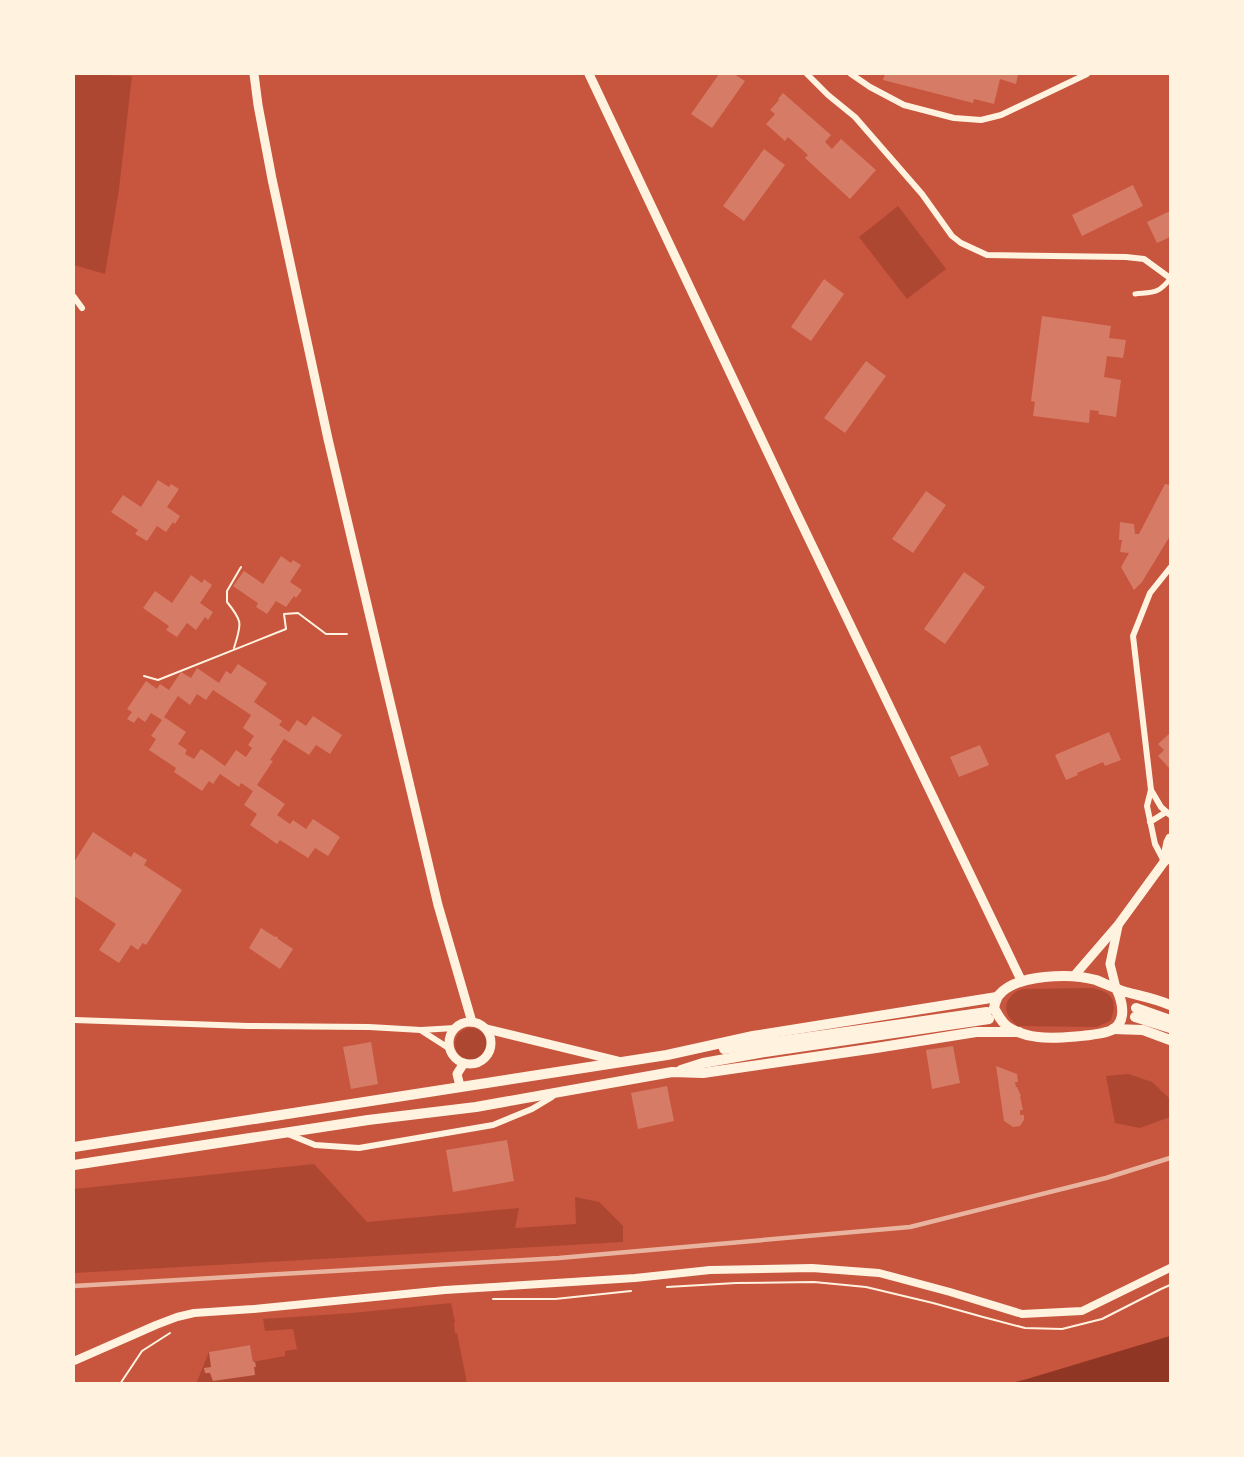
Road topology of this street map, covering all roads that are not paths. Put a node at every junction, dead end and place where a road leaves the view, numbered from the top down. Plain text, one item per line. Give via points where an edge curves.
1 (254, 74) edge
2 (588, 74) edge
3 (807, 74) edge
4 (851, 74) edge
5 (1087, 74) edge
6 (1170, 278) edge
7 (1135, 294) dead end
8 (74, 297) edge
9 (82, 308) dead end
10 (1170, 568) edge
11 (1151, 790) junction
12 (1168, 813) edge
13 (1150, 822) junction
14 (1170, 837) edge
15 (1167, 860) edge
16 (1118, 925) junction
17 (1074, 976) junction
18 (1022, 982) junction
19 (1116, 988) junction
20 (997, 997) junction
21 (1170, 1005) edge
22 (74, 1020) edge
23 (1170, 1020) edge
24 (472, 1022) junction
25 (455, 1028) junction
26 (1170, 1028) edge
27 (487, 1029) junction
28 (1113, 1029) junction
29 (421, 1030) junction
30 (1019, 1032) junction
31 (1170, 1040) edge
32 (450, 1049) junction
33 (667, 1055) junction
34 (619, 1061) junction
35 (464, 1063) junction
36 (672, 1072) junction
37 (460, 1086) junction
38 (559, 1093) junction
39 (285, 1132) junction
40 (74, 1147) edge
41 (74, 1165) edge
42 (1170, 1268) edge
43 (74, 1361) edge

1 - 24 main road via 272,179 326,431 438,905
2 - 18 main road
3 - 6 street via 855,117 961,243 987,255 1144,259
4 - 5 street via 904,105 954,118 981,120 1001,115
6 - 7 street via 1158,292
8 - 9 street
10 - 11 street via 1150,593 1133,636
11 - 12 street
11 - 13 street via 1147,806
12 - 13 street
13 - 15 street via 1155,844
14 - 15 main road
15 - 16 main road
16 - 17 main road
16 - 19 main road via 1110,964
17 - 18 main road
17 - 19 main road
18 - 20 main road via 1009,986
19 - 21 main road
19 - 28 main road via 1123,1008 1120,1022
20 - 30 main road via 994,1008 1000,1020
20 - 33 main road via 753,1036
22 - 29 street
23 - 26 main road via 1136,1012
24 - 25 main road
24 - 27 main road
25 - 29 street
25 - 32 main road
27 - 34 main road
27 - 35 main road via 491,1042 488,1055 477,1063
28 - 30 main road via 1084,1036 1039,1037
28 - 31 main road via 1143,1030
29 - 32 street
30 - 36 main road via 976,1032 703,1073
32 - 35 main road
33 - 34 main road
33 - 36 main road via 988,1015 703,1063
34 - 37 main road
35 - 37 main road via 457,1074
36 - 38 main road
37 - 40 main road
38 - 39 main road
38 - 39 street via 493,1125 359,1148 315,1145
39 - 41 main road
42 - 43 street via 1082,1311 1022,1314 879,1273 812,1268 710,1270 445,1290 194,1313

